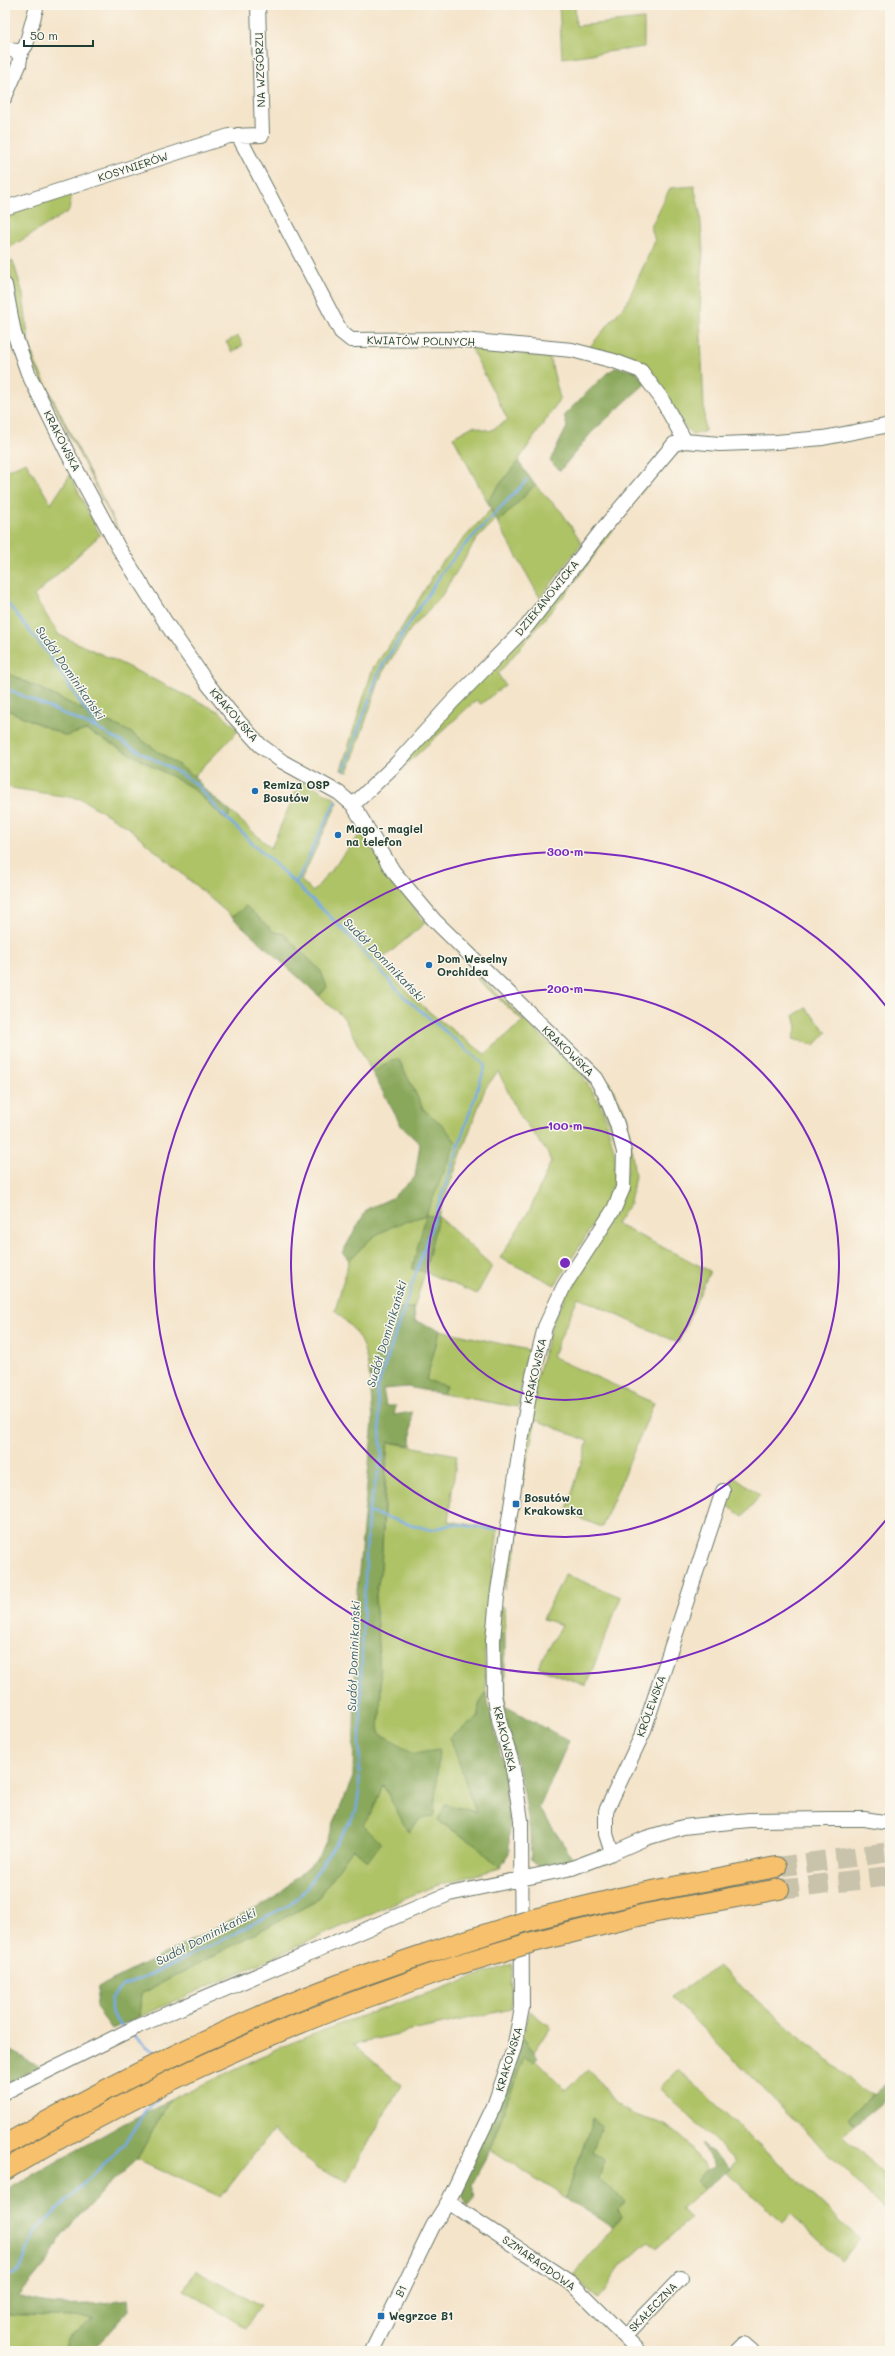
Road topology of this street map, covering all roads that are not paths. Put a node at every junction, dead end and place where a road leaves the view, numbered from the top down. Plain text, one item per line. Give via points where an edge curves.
1 (36, 5) edge
2 (258, 5) edge
3 (5, 49) edge
4 (21, 52) junction
5 (5, 97) edge
6 (238, 135) junction
7 (262, 135) joint
8 (5, 208) edge
9 (5, 285) edge
10 (890, 426) edge
11 (685, 441) junction
12 (353, 805) junction
13 (723, 1491) dead end
14 (890, 1823) edge
15 (612, 1853) junction
16 (776, 1867) tunnel mouth
17 (523, 1880) junction
18 (779, 1889) tunnel mouth
19 (5, 2092) edge
20 (5, 2145) edge
21 (5, 2170) edge
22 (448, 2202) junction
23 (420, 2252) joint
24 (681, 2278) dead end
25 (625, 2336) junction
26 (372, 2351) edge
27 (639, 2351) edge
28 (737, 2351) edge
29 (752, 2351) edge

1 - 4 street via 26,45
2 - 7 street, NA WZGÓRZU
3 - 4 street
4 - 5 street via 19,65
6 - 7 street, KOSYNIERÓW
6 - 8 street, KOSYNIERÓW
6 - 11 street, KWIATÓW POLNYCH via 346,338 453,339 572,350 614,361 641,371 661,398
9 - 12 street, KRAKOWSKA via 14,333 37,391 101,516 186,653 222,703 260,745 283,762 339,793
10 - 11 street via 823,438 776,442 720,444
11 - 12 street, DZIEKANOWICKA via 674,444 527,626 452,702 397,763
12 - 17 street, KRAKOWSKA via 394,871 434,920 596,1078 612,1109 624,1152 624,1178 620,1198 564,1286 544,1333 530,1387 500,1571 493,1640 494,1694 518,1796
13 - 15 street, KRÓLEWSKA via 643,1732 606,1811 606,1834
14 - 15 street via 864,1819 828,1819 749,1820 703,1824 664,1831
15 - 17 street via 572,1868
16 - 20 highway, bridge via 637,1894 534,1919 377,1970 263,2015 131,2077
17 - 19 street via 449,1894 138,2026
17 - 22 street, KRAKOWSKA via 522,2008 514,2048 494,2106
18 - 21 highway, bridge via 646,1914 533,1942 395,1986 269,2036 146,2092
22 - 23 street, KRAKOWSKA
22 - 25 street, SZMARAGDOWA via 571,2283
23 - 26 street, B1
24 - 25 street, SKAŁECZNA
25 - 27 street, SZMARAGDOWA
28 - 29 street via 744,2344

